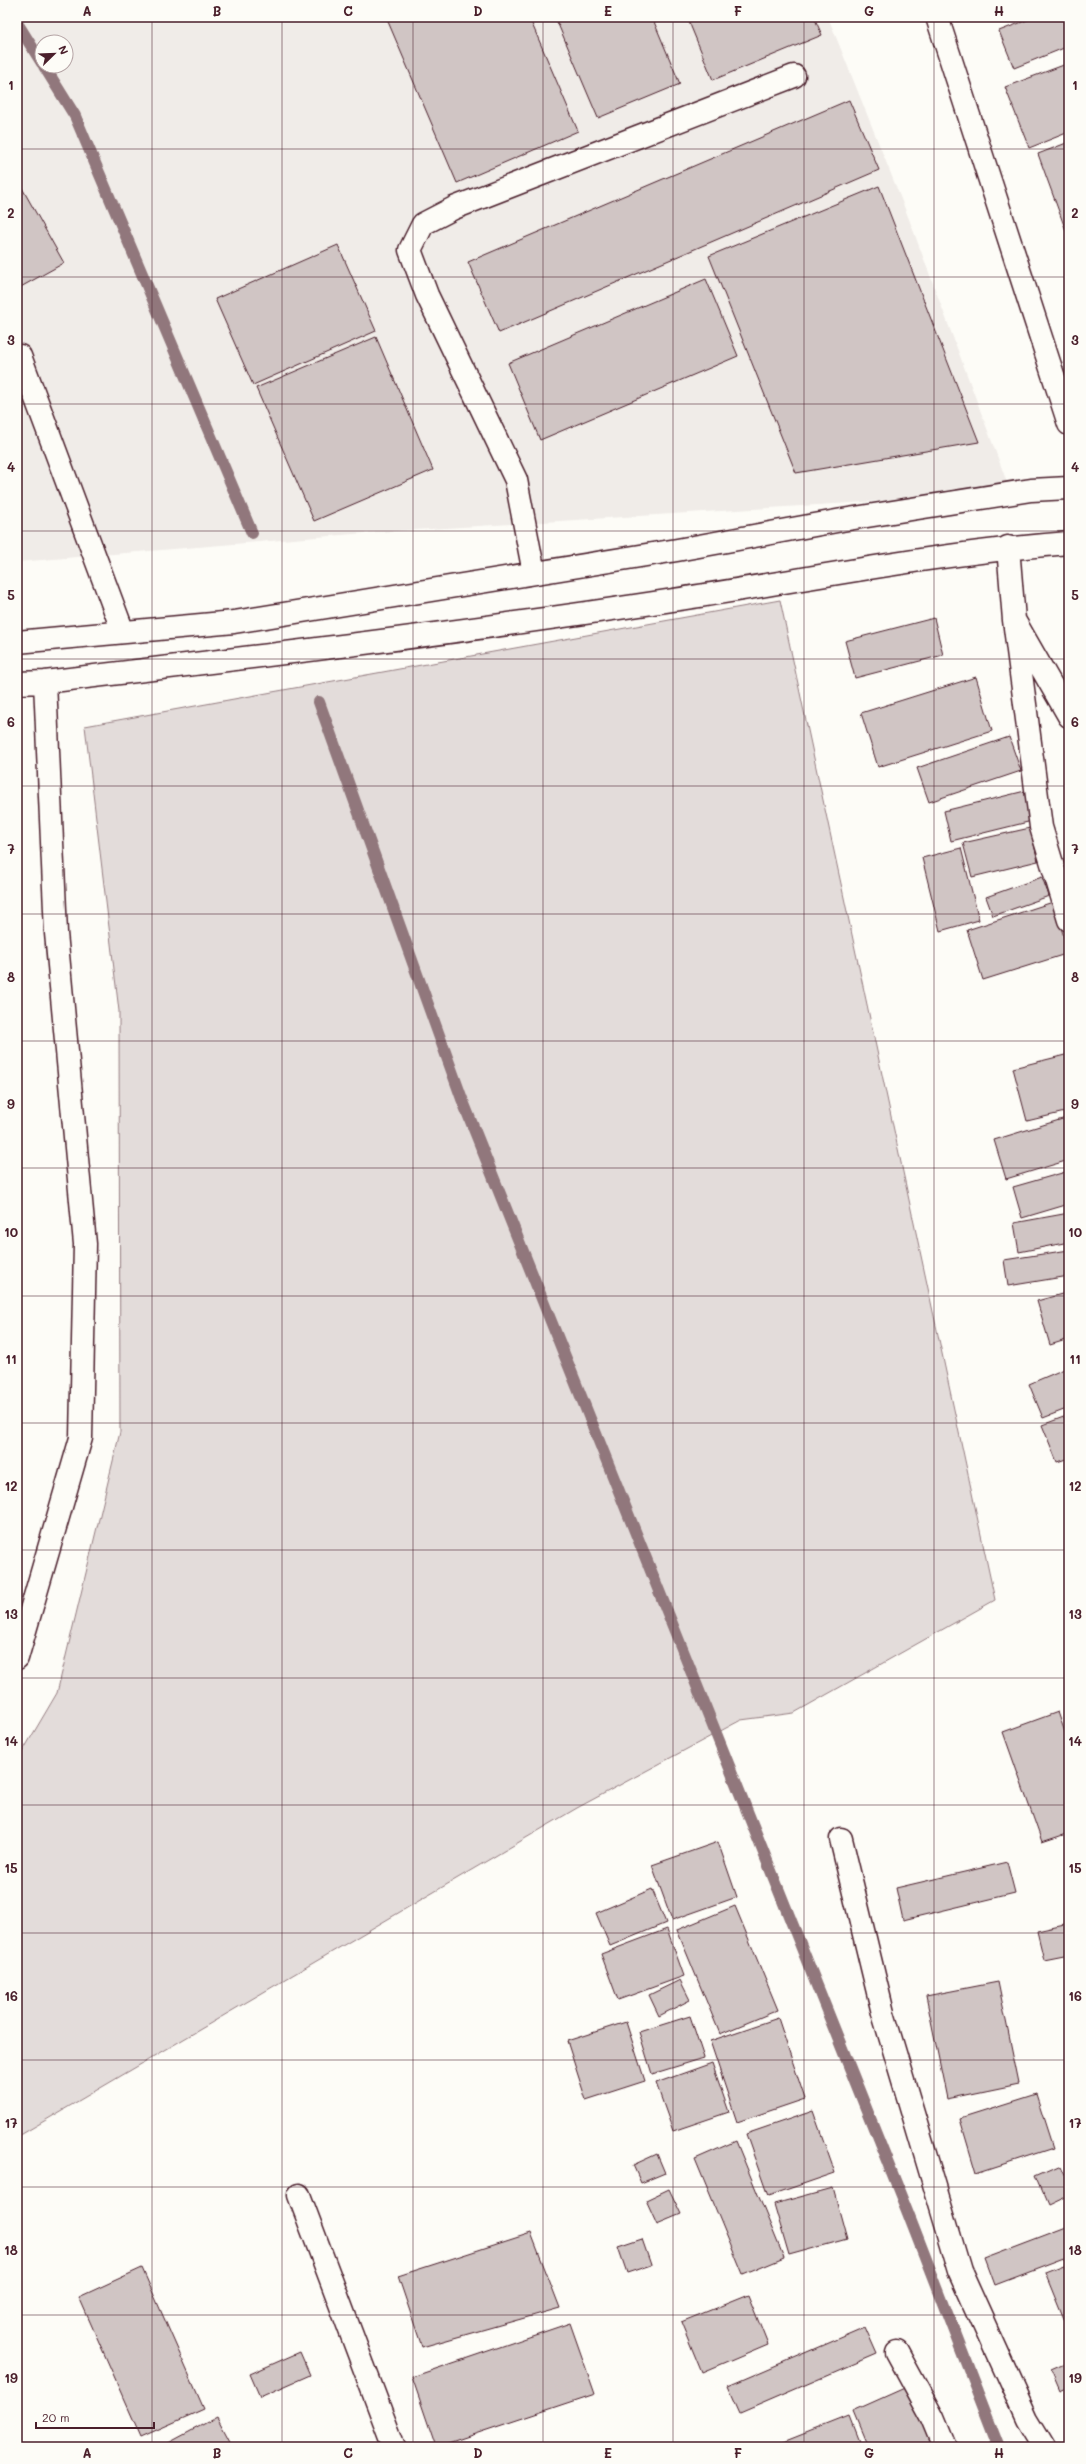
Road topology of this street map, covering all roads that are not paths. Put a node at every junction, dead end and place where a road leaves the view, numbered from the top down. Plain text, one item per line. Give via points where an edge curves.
1 (937, 17) edge
2 (794, 76) dead end
3 (20, 356) dead end
4 (1069, 424) edge
5 (1069, 488) edge
6 (1069, 543) edge
7 (1008, 547) junction
8 (534, 573) junction
9 (1014, 620) junction
10 (123, 632) junction
11 (17, 642) edge
12 (45, 682) junction
13 (17, 683) edge
14 (1069, 716) edge
15 (1069, 920) edge
16 (17, 1658) edge
17 (841, 1839) dead end
18 (299, 2195) dead end
19 (897, 2352) dead end
20 (394, 2447) edge
21 (945, 2447) edge
22 (1044, 2447) edge

1 - 4 street
2 - 8 street via 454,208 423,224 410,250 427,295 516,480
3 - 10 street
5 - 8 street via 1031,490 842,520
6 - 7 street
7 - 9 street
7 - 12 street via 673,600 351,646
8 - 10 street via 234,622
9 - 14 street
9 - 15 street via 1041,827
10 - 11 street
12 - 13 street
12 - 16 street via 56,933 85,1244 81,1438
17 - 22 street via 883,2013 960,2271 1027,2419
18 - 20 street
19 - 21 street via 934,2418

